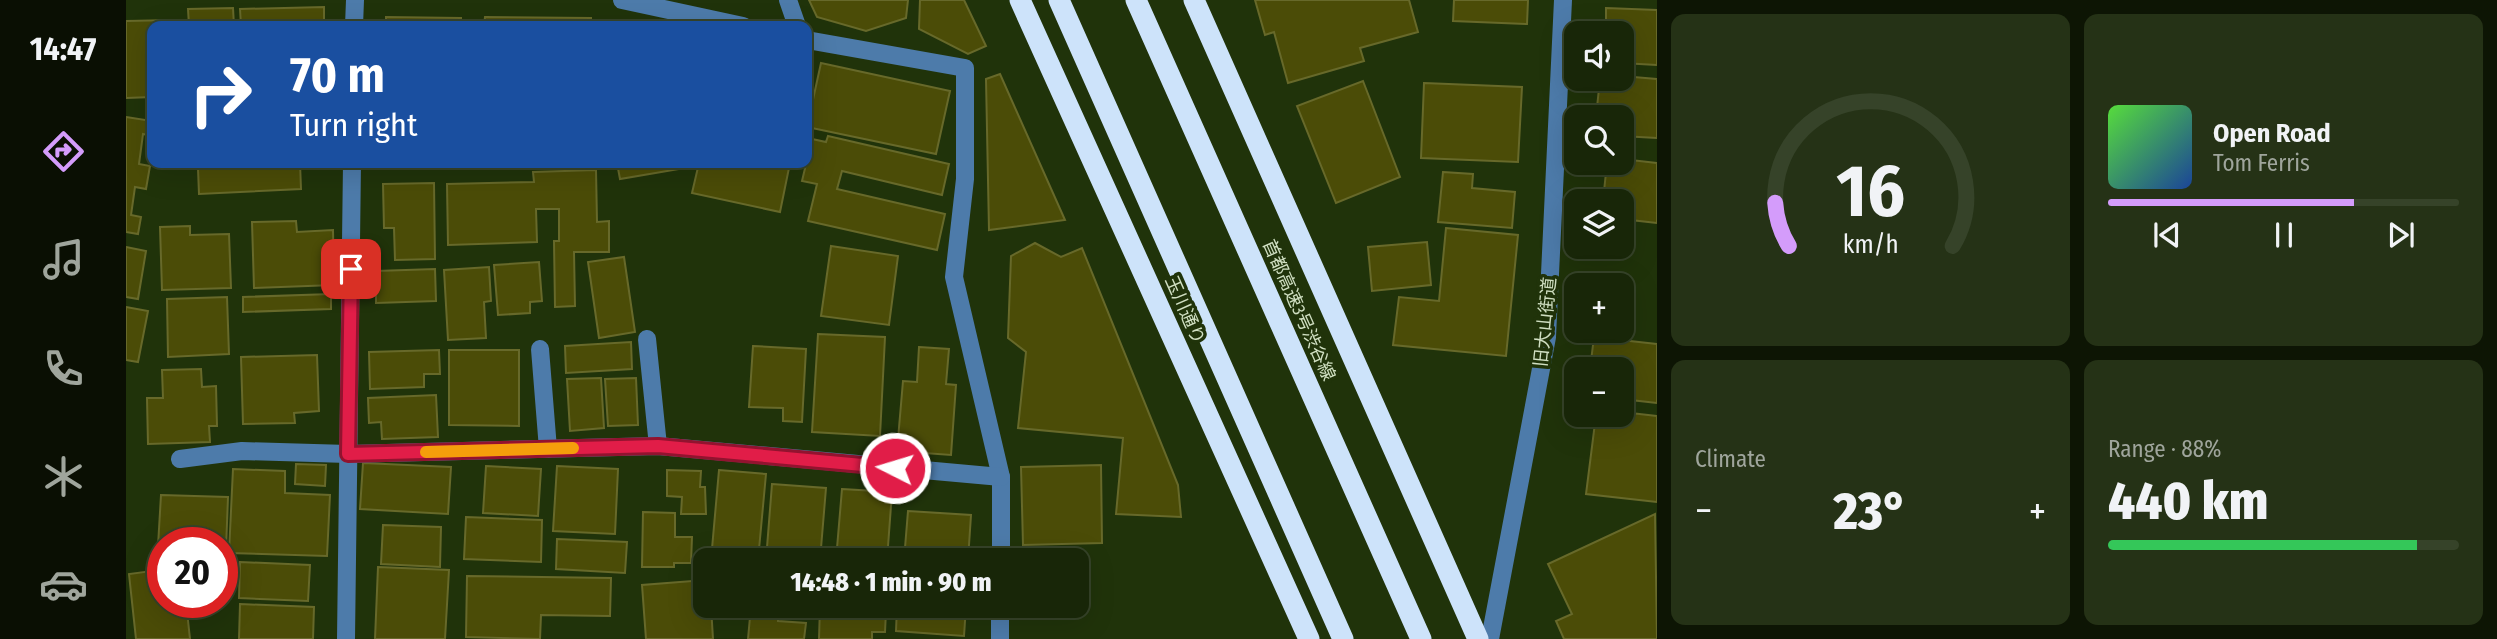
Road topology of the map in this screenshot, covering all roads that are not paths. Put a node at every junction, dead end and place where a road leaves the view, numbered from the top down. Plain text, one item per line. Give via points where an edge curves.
1 (355, 0) edge
2 (622, 0) edge
3 (788, 0) edge
4 (1020, 0) edge
5 (1059, 0) edge
6 (1136, 0) edge
7 (1194, 0) edge
8 (1563, 0) edge
9 (354, 21) edge
10 (720, 21) edge
11 (795, 21) edge
12 (812, 41) edge
13 (352, 168) edge
14 (647, 339) dead end
15 (540, 349) dead end
16 (658, 446) junction
17 (548, 449) junction
18 (348, 454) junction
19 (180, 459) dead end
20 (1001, 477) junction
21 (1001, 548) edge
22 (1000, 618) edge
23 (346, 639) edge
24 (1000, 639) edge
25 (1308, 639) edge
26 (1343, 639) edge
27 (1421, 639) edge
28 (1478, 639) edge
29 (1490, 639) edge

1 - 9 street
2 - 10 street
3 - 11 street
4 - 25 highway, 玉川通り
5 - 26 highway
6 - 27 highway, 首都高速3号渋谷線
7 - 28 highway
8 - 29 street, 旧大山街道 via 1547,337
12 - 20 street via 965,68 965,179 954,277
13 - 18 street
14 - 16 street
15 - 17 street
16 - 17 street
16 - 20 street
17 - 18 street
18 - 19 street via 242,451
18 - 23 street
20 - 21 street
22 - 24 street

